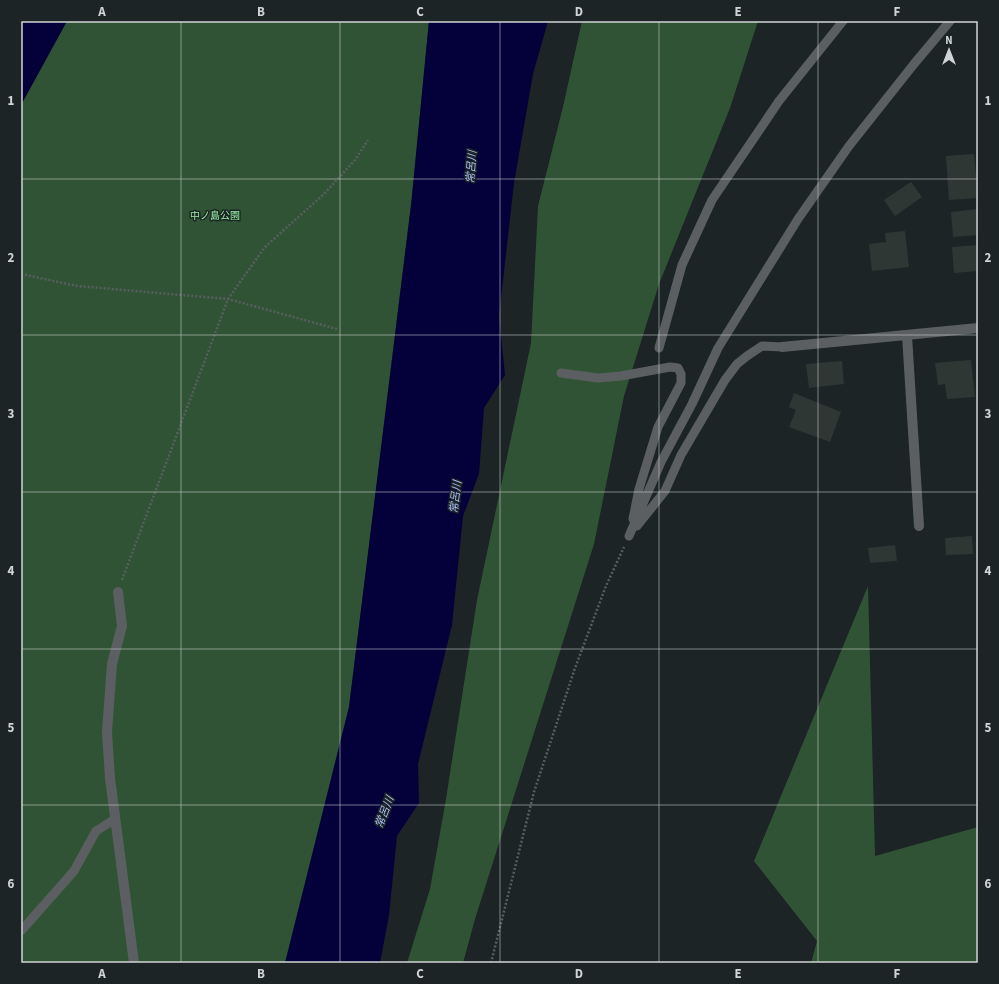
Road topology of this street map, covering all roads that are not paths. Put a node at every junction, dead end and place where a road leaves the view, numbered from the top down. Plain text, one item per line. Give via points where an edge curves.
1 (844, 21) edge
2 (950, 21) edge
3 (978, 328) edge
4 (907, 336) junction
5 (782, 347) joint
6 (659, 348) dead end
7 (561, 373) dead end
8 (919, 526) dead end
9 (629, 536) junction
10 (118, 592) road end
11 (115, 819) junction
12 (21, 930) edge
13 (134, 963) edge

1 - 6 lane via 780,101 712,200 682,265
2 - 9 lane via 849,146 798,219 726,334 661,462
3 - 4 street
4 - 5 street
4 - 8 street
5 - 9 lane via 762,346 737,364 681,455 665,491
7 - 9 lane via 598,378 670,367 678,368 681,374 681,383 658,427 649,455
10 - 11 street via 122,626 112,664 107,732
11 - 12 lane via 96,831 74,871
11 - 13 street

